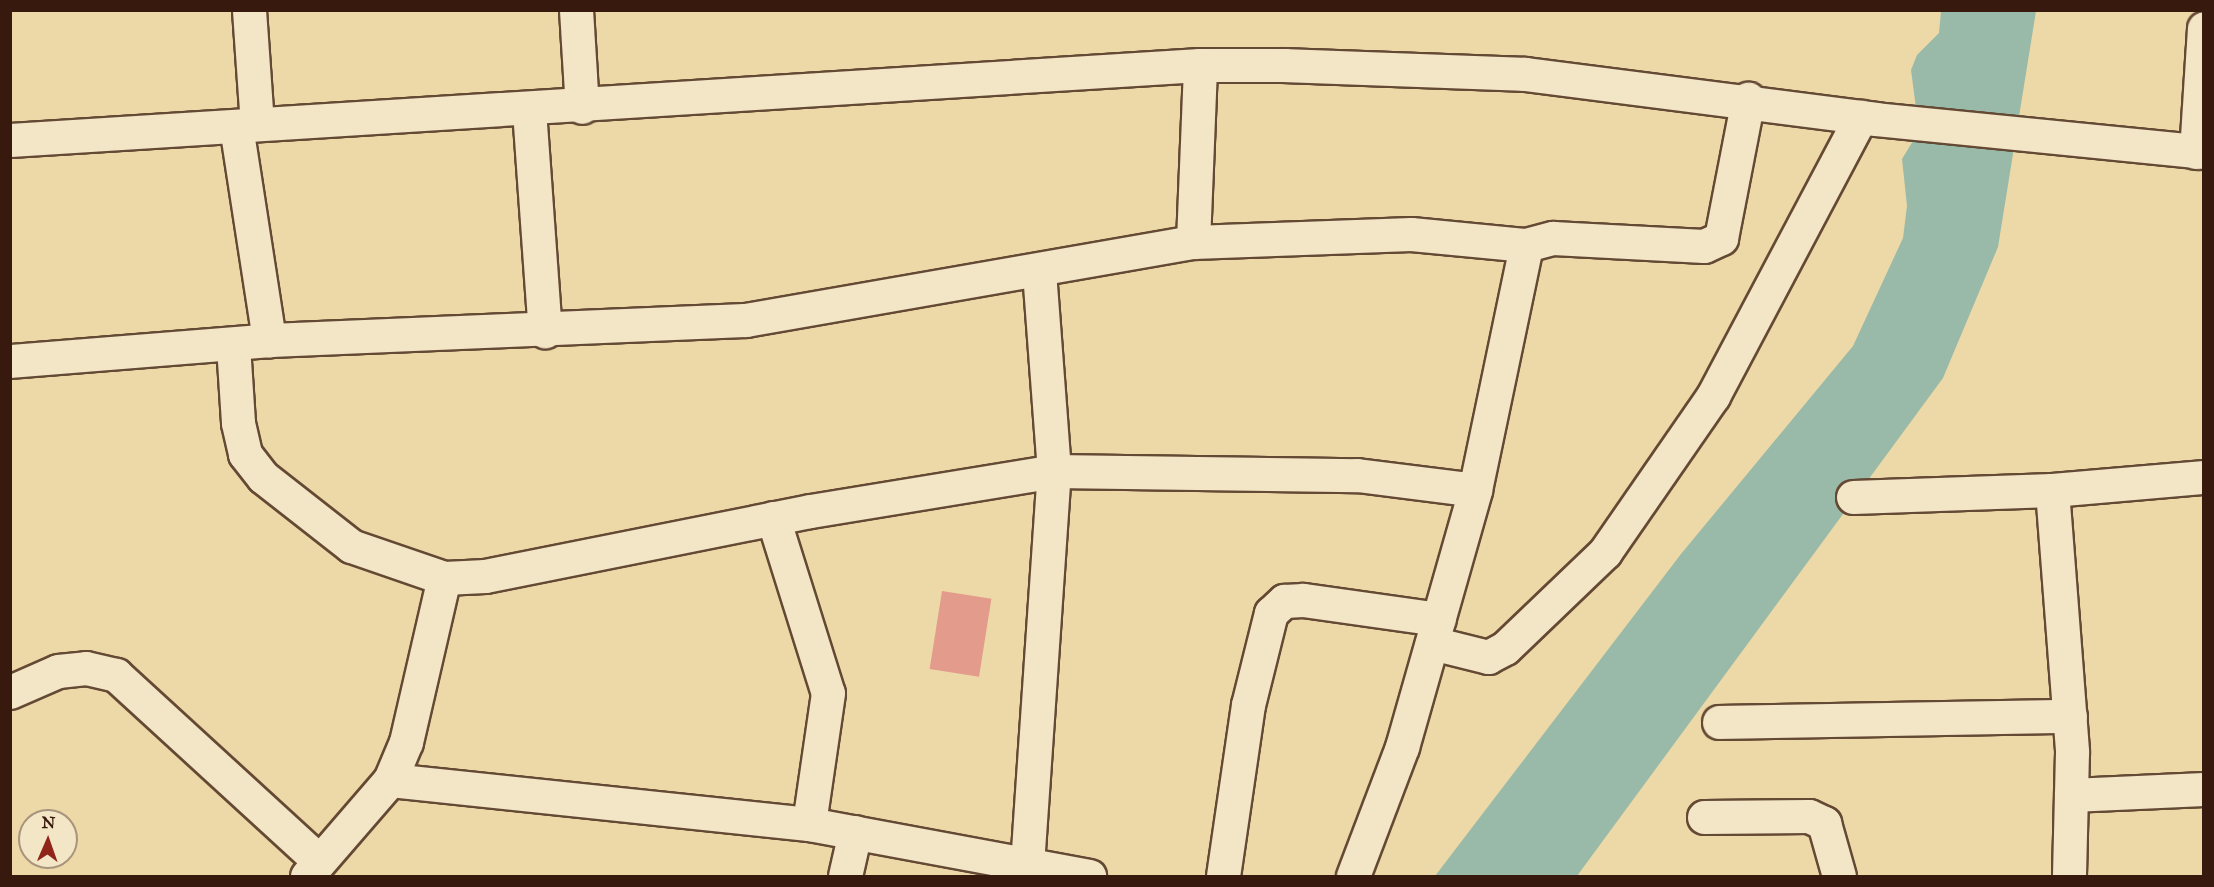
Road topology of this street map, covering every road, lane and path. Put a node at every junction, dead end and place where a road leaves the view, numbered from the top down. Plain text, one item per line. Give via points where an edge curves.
1 (249, 10) edge
2 (576, 10) edge
3 (2204, 28) edge
4 (1200, 65) junction
5 (1748, 99) junction
6 (582, 107) junction
7 (530, 110) junction
8 (1868, 118) junction
9 (247, 124) junction
10 (10, 140) edge
11 (2200, 152) edge
12 (1193, 242) junction
13 (1526, 245) junction
14 (1039, 272) junction
15 (545, 331) junction
16 (269, 340) junction
17 (233, 345) junction
18 (10, 361) edge
19 (1054, 471) junction
20 (2204, 477) edge
21 (1475, 490) junction
22 (2052, 490) junction
23 (1853, 497) dead end
24 (773, 518) junction
25 (444, 578) junction
26 (1435, 631) junction
27 (10, 692) edge
28 (2070, 716) junction
29 (1719, 722) dead end
30 (390, 780) junction
31 (2204, 789) edge
32 (2071, 795) junction
33 (1704, 817) dead end
34 (809, 824) junction
35 (855, 832) junction
36 (1027, 865) junction
37 (313, 869) edge
38 (845, 876) edge
39 (1089, 876) edge
40 (1223, 876) edge
41 (1353, 876) edge
42 (1839, 876) edge
43 (2069, 876) edge

1 - 9 street
2 - 6 street
3 - 11 street
4 - 5 street via 1525,74
4 - 6 street
4 - 12 street
5 - 8 street
5 - 13 street via 1721,237 1704,246 1553,238
6 - 7 street
7 - 9 street
7 - 15 street
8 - 11 street
8 - 26 street via 1713,396 1605,552 1505,648 1488,657
9 - 10 street
9 - 16 street
12 - 13 street via 1411,234
12 - 14 street
13 - 21 street
14 - 15 street via 746,320
14 - 19 street
15 - 16 street
16 - 17 street
17 - 18 street
17 - 25 street via 238,423 245,454 262,477 351,546
19 - 21 street via 1357,475
19 - 24 street
19 - 36 street
20 - 22 street
21 - 26 street
22 - 23 street
22 - 28 street
24 - 25 street via 485,576
24 - 34 street via 828,693
25 - 30 street via 406,742
26 - 40 street via 1303,600 1284,601 1271,613 1248,705
26 - 41 street via 1402,747
27 - 37 street via 58,671 86,668 116,675
28 - 29 street
28 - 32 street
30 - 34 street
30 - 37 street
31 - 32 street
32 - 43 street
33 - 42 street via 1809,816 1824,823
34 - 35 street
35 - 36 street
35 - 38 street
36 - 39 street

